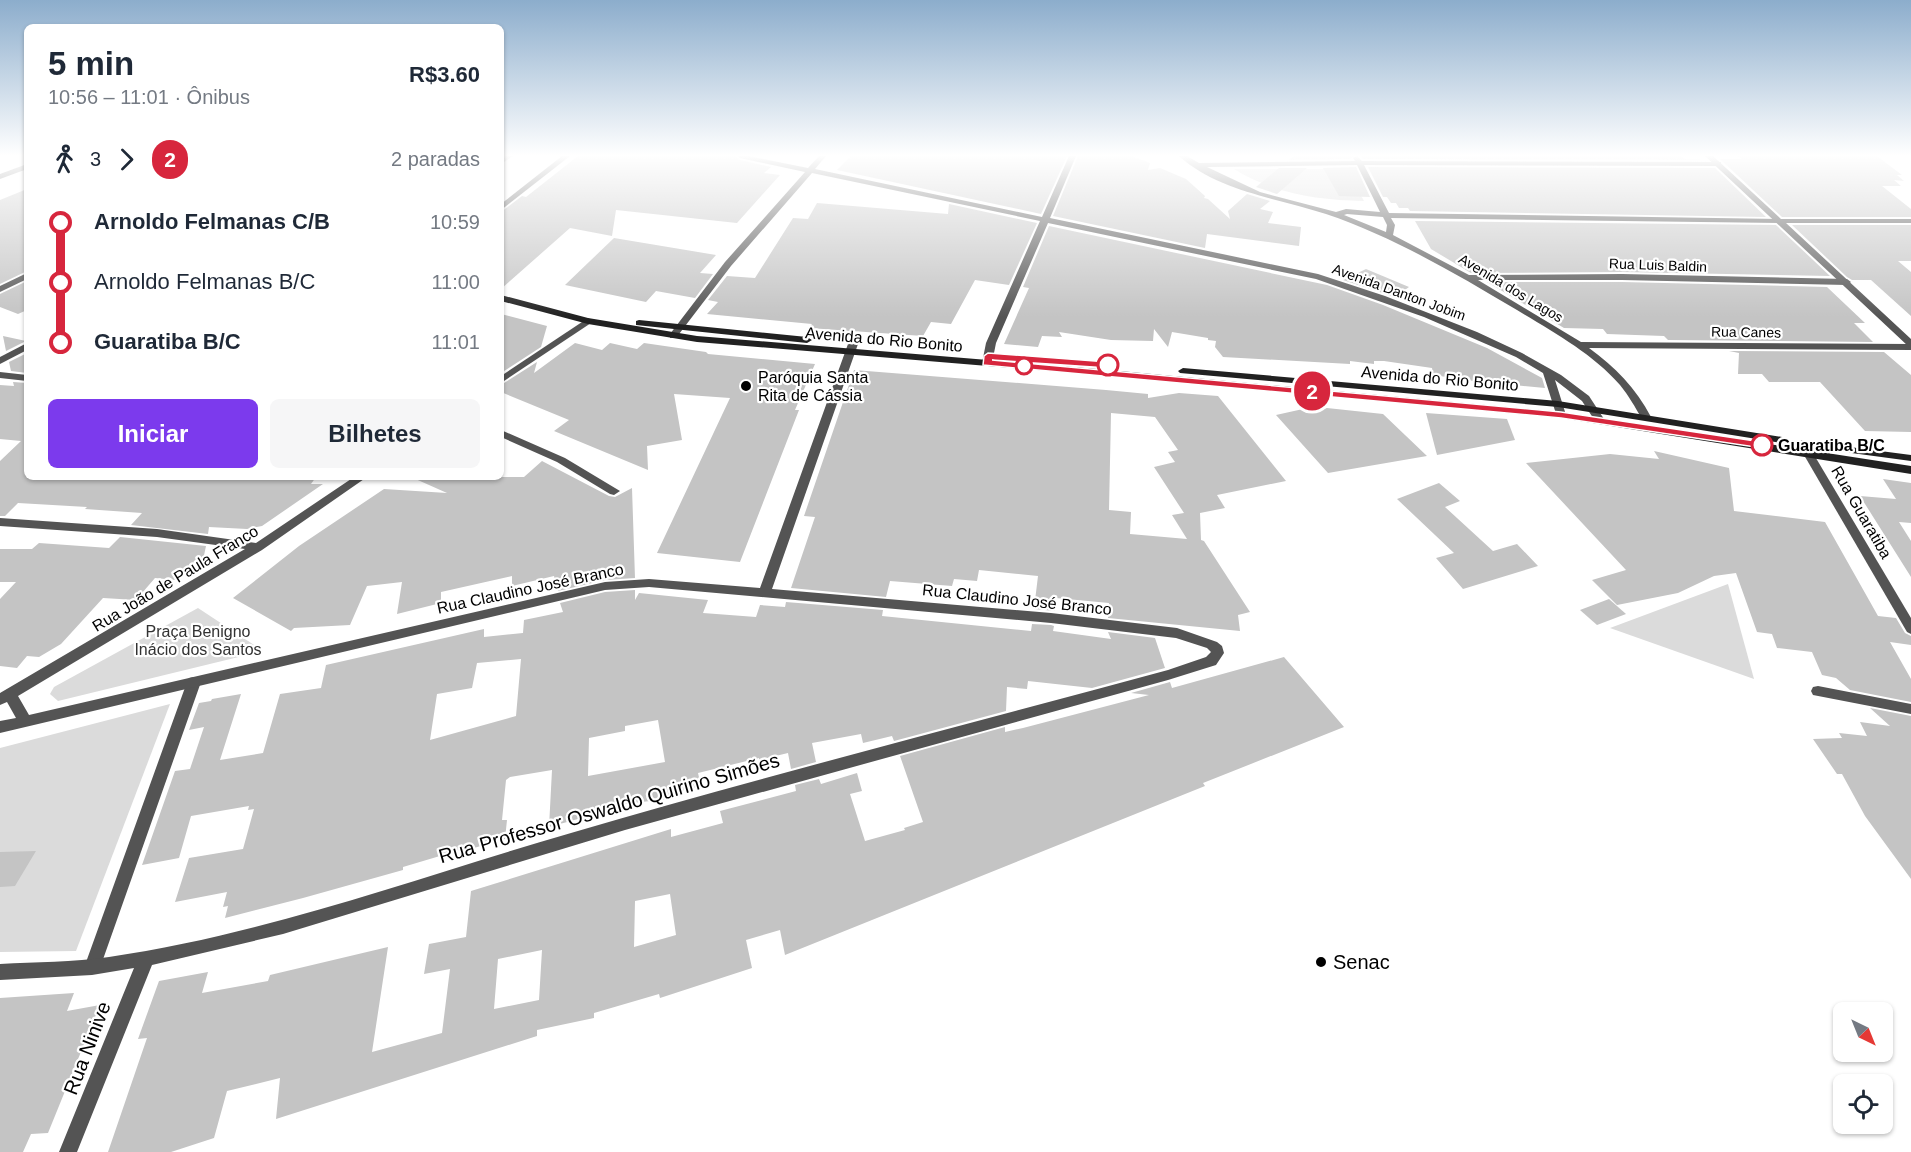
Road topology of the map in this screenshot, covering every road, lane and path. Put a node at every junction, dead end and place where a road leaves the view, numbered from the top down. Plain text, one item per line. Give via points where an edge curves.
1 (776, 210) edge
2 (997, 210) edge
3 (1051, 210) edge
4 (1318, 210) edge
5 (1382, 210) edge
6 (1769, 210) edge
7 (1337, 215) junction
8 (1384, 215) junction
9 (1047, 220) junction
10 (1781, 221) junction
11 (1911, 221) edge
12 (1389, 235) junction
13 (24, 277) edge
14 (1468, 277) junction
15 (1847, 282) junction
16 (0, 289) edge
17 (504, 291) edge
18 (504, 299) edge
19 (588, 321) junction
20 (675, 332) junction
21 (1580, 345) junction
22 (1911, 346) edge
23 (24, 348) edge
24 (851, 348) junction
25 (987, 359) junction
26 (0, 361) edge
27 (1548, 372) junction
28 (0, 375) edge
29 (24, 378) edge
30 (504, 378) edge
31 (1560, 409) junction
32 (1598, 414) junction
33 (1646, 417) junction
34 (504, 434) edge
35 (1805, 448) junction
36 (1911, 458) edge
37 (1911, 470) edge
38 (358, 480) edge
39 (614, 491) dead end
40 (0, 522) edge
41 (258, 547) junction
42 (765, 591) junction
43 (1911, 628) edge
44 (1217, 649) joint
45 (194, 682) junction
46 (1818, 691) dead end
47 (5, 698) edge
48 (1911, 709) edge
49 (26, 722) junction
50 (0, 728) edge
51 (146, 959) junction
52 (93, 965) junction
53 (0, 972) edge
54 (68, 1152) edge

1 - 20 street
2 - 9 street, Avenida Danton Jobim
3 - 9 street
4 - 7 street, Avenida dos Lagos
5 - 8 street
6 - 10 street
7 - 8 street, Avenida dos Lagos
7 - 12 street, Avenida dos Lagos
8 - 10 street, Avenida dos Lagos
8 - 12 street via 1391,225
9 - 25 street
9 - 27 street, Avenida Danton Jobim via 1351,286 1488,340
10 - 11 street, Avenida dos Lagos
10 - 15 street
12 - 14 street, Avenida dos Lagos
13 - 16 street
14 - 15 street, Rua Luis Baldin
14 - 21 street, Avenida dos Lagos
15 - 22 street
17 - 20 main road, Avenida do Rio Bonito
18 - 19 main road, Avenida do Rio Bonito
19 - 20 main road, Avenida do Rio Bonito
19 - 30 street
20 - 24 main road, Avenida do Rio Bonito
21 - 22 street, Rua Canes
21 - 33 street, Avenida dos Lagos via 1616,376
23 - 26 street
24 - 25 main road, Avenida do Rio Bonito
24 - 42 street
25 - 31 main road, Avenida do Rio Bonito
27 - 31 street
27 - 32 street, Avenida Danton Jobim via 1584,397
28 - 29 street
31 - 32 main road, Avenida do Rio Bonito
32 - 33 main road, Avenida do Rio Bonito
32 - 35 main road, Avenida do Rio Bonito
33 - 35 main road, Avenida do Rio Bonito
34 - 39 street via 561,460
35 - 36 main road, Avenida do Rio Bonito
35 - 37 main road, Avenida do Rio Bonito
35 - 43 street, Rua Guaratiba
38 - 41 street, Rua João de Paula Franco
40 - 41 street via 157,533
41 - 47 street, Rua João de Paula Franco
42 - 44 street, Rua Claudino José Branco via 1177,633
42 - 45 street, Rua Claudino José Branco via 649,583 605,586
44 - 51 street, Rua Professor Oswaldo Quirino Simões via 1211,661 1168,675 547,846 372,901
45 - 49 street, Rua Claudino José Branco
45 - 52 street
46 - 48 street
47 - 49 street
49 - 50 street, Rua Claudino José Branco
51 - 52 street, Rua Professor Oswaldo Quirino Simões
51 - 54 street, Rua Ninive
52 - 53 street, Rua Professor Oswaldo Quirino Simões

